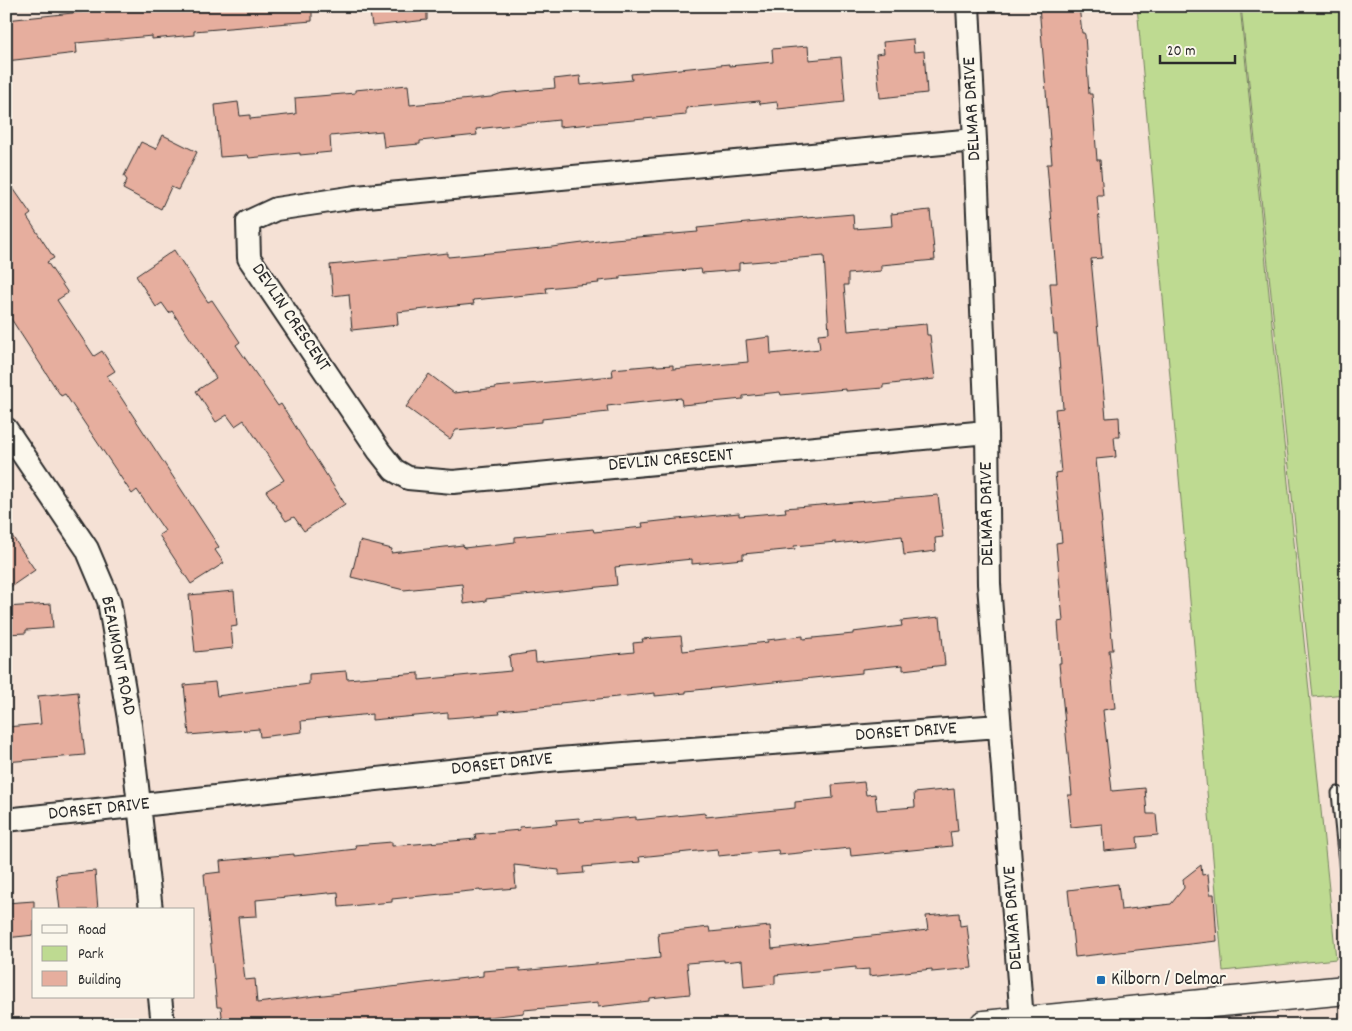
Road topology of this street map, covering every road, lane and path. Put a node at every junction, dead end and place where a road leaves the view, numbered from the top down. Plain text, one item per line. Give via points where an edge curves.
1 (968, 6) edge
2 (975, 140) junction
3 (6, 429) edge
4 (987, 432) junction
5 (999, 726) junction
6 (1338, 792) dead end
7 (140, 806) junction
8 (6, 820) edge
9 (1346, 873) edge
10 (151, 908) edge
11 (1346, 990) edge
12 (160, 998) edge
13 (1022, 1021) junction
14 (163, 1025) edge
15 (984, 1025) edge

1 - 2 street, DELMAR DRIVE
2 - 4 street, DELMAR DRIVE
2 - 4 street, DEVLIN CRESCENT via 356,197 276,209 248,222 249,258 379,451 394,470 408,478 453,482
3 - 7 street, BEAUMONT ROAD via 87,549 109,601
4 - 5 street, DELMAR DRIVE via 989,584
5 - 7 street, DORSET DRIVE via 558,759
5 - 13 street, DELMAR DRIVE
6 - 9 lane
7 - 8 street, DORSET DRIVE
7 - 10 street, BEAUMONT ROAD
11 - 13 street
12 - 14 street
13 - 15 street

